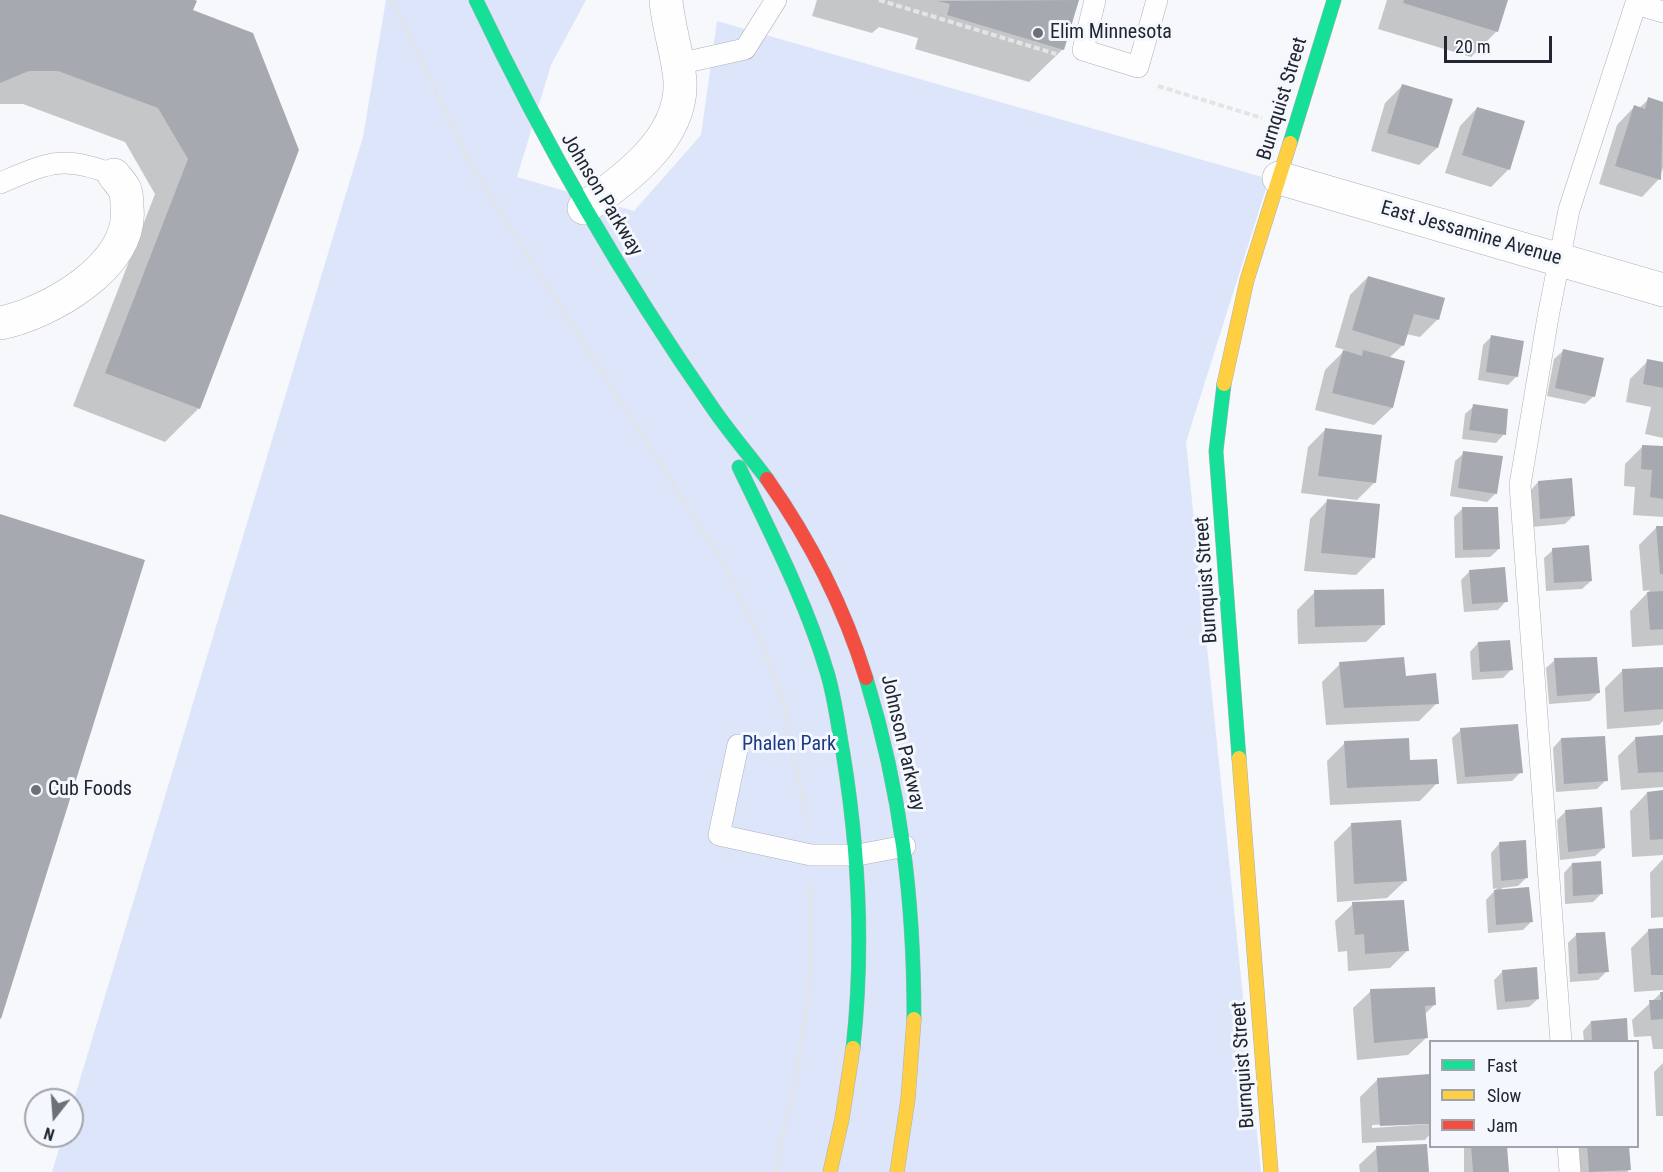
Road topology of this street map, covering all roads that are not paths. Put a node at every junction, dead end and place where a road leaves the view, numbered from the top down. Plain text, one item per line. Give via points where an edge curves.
1 (476, 0) edge
2 (666, 0) edge
3 (776, 0) edge
4 (1095, 0) edge
5 (1157, 0) edge
6 (1334, 0) edge
7 (1637, 2) edge
8 (1663, 12) edge
9 (678, 64) junction
10 (114, 175) joint
11 (1279, 178) junction
12 (0, 183) edge
13 (584, 208) junction
14 (1561, 260) junction
15 (1663, 290) edge
16 (0, 323) edge
17 (708, 401) junction
18 (738, 745) dead end
19 (905, 846) junction
20 (858, 855) junction
21 (1561, 1040) edge
22 (1568, 1148) edge
23 (830, 1172) edge
24 (897, 1172) edge
25 (1271, 1172) edge
26 (1570, 1172) edge

1 - 13 street, Johnson Parkway via 526,103
2 - 9 street
3 - 9 lane via 745,49
4 - 5 lane via 1083,50 1138,67
6 - 11 street, Burnquist Street
7 - 8 lane
7 - 14 lane via 1569,210
9 - 13 street via 677,105 654,149 621,182
10 - 12 lane via 86,163 65,161
10 - 16 street via 126,191 129,217 120,245 96,274 61,300 22,319
11 - 14 street, East Jessamine Avenue
11 - 25 street, Burnquist Street via 1226,365 1216,451
13 - 17 street, Johnson Parkway
14 - 15 street, East Jessamine Avenue
14 - 21 lane via 1520,485
17 - 19 street, Johnson Parkway via 777,492 832,588 868,678 894,773
17 - 20 street, Johnson Parkway via 791,575 827,673
18 - 20 lane via 719,835 811,855
19 - 20 lane
19 - 24 street, Johnson Parkway via 914,930 915,1018 908,1112
20 - 23 street, Johnson Parkway via 861,990 852,1072
22 - 26 lane

